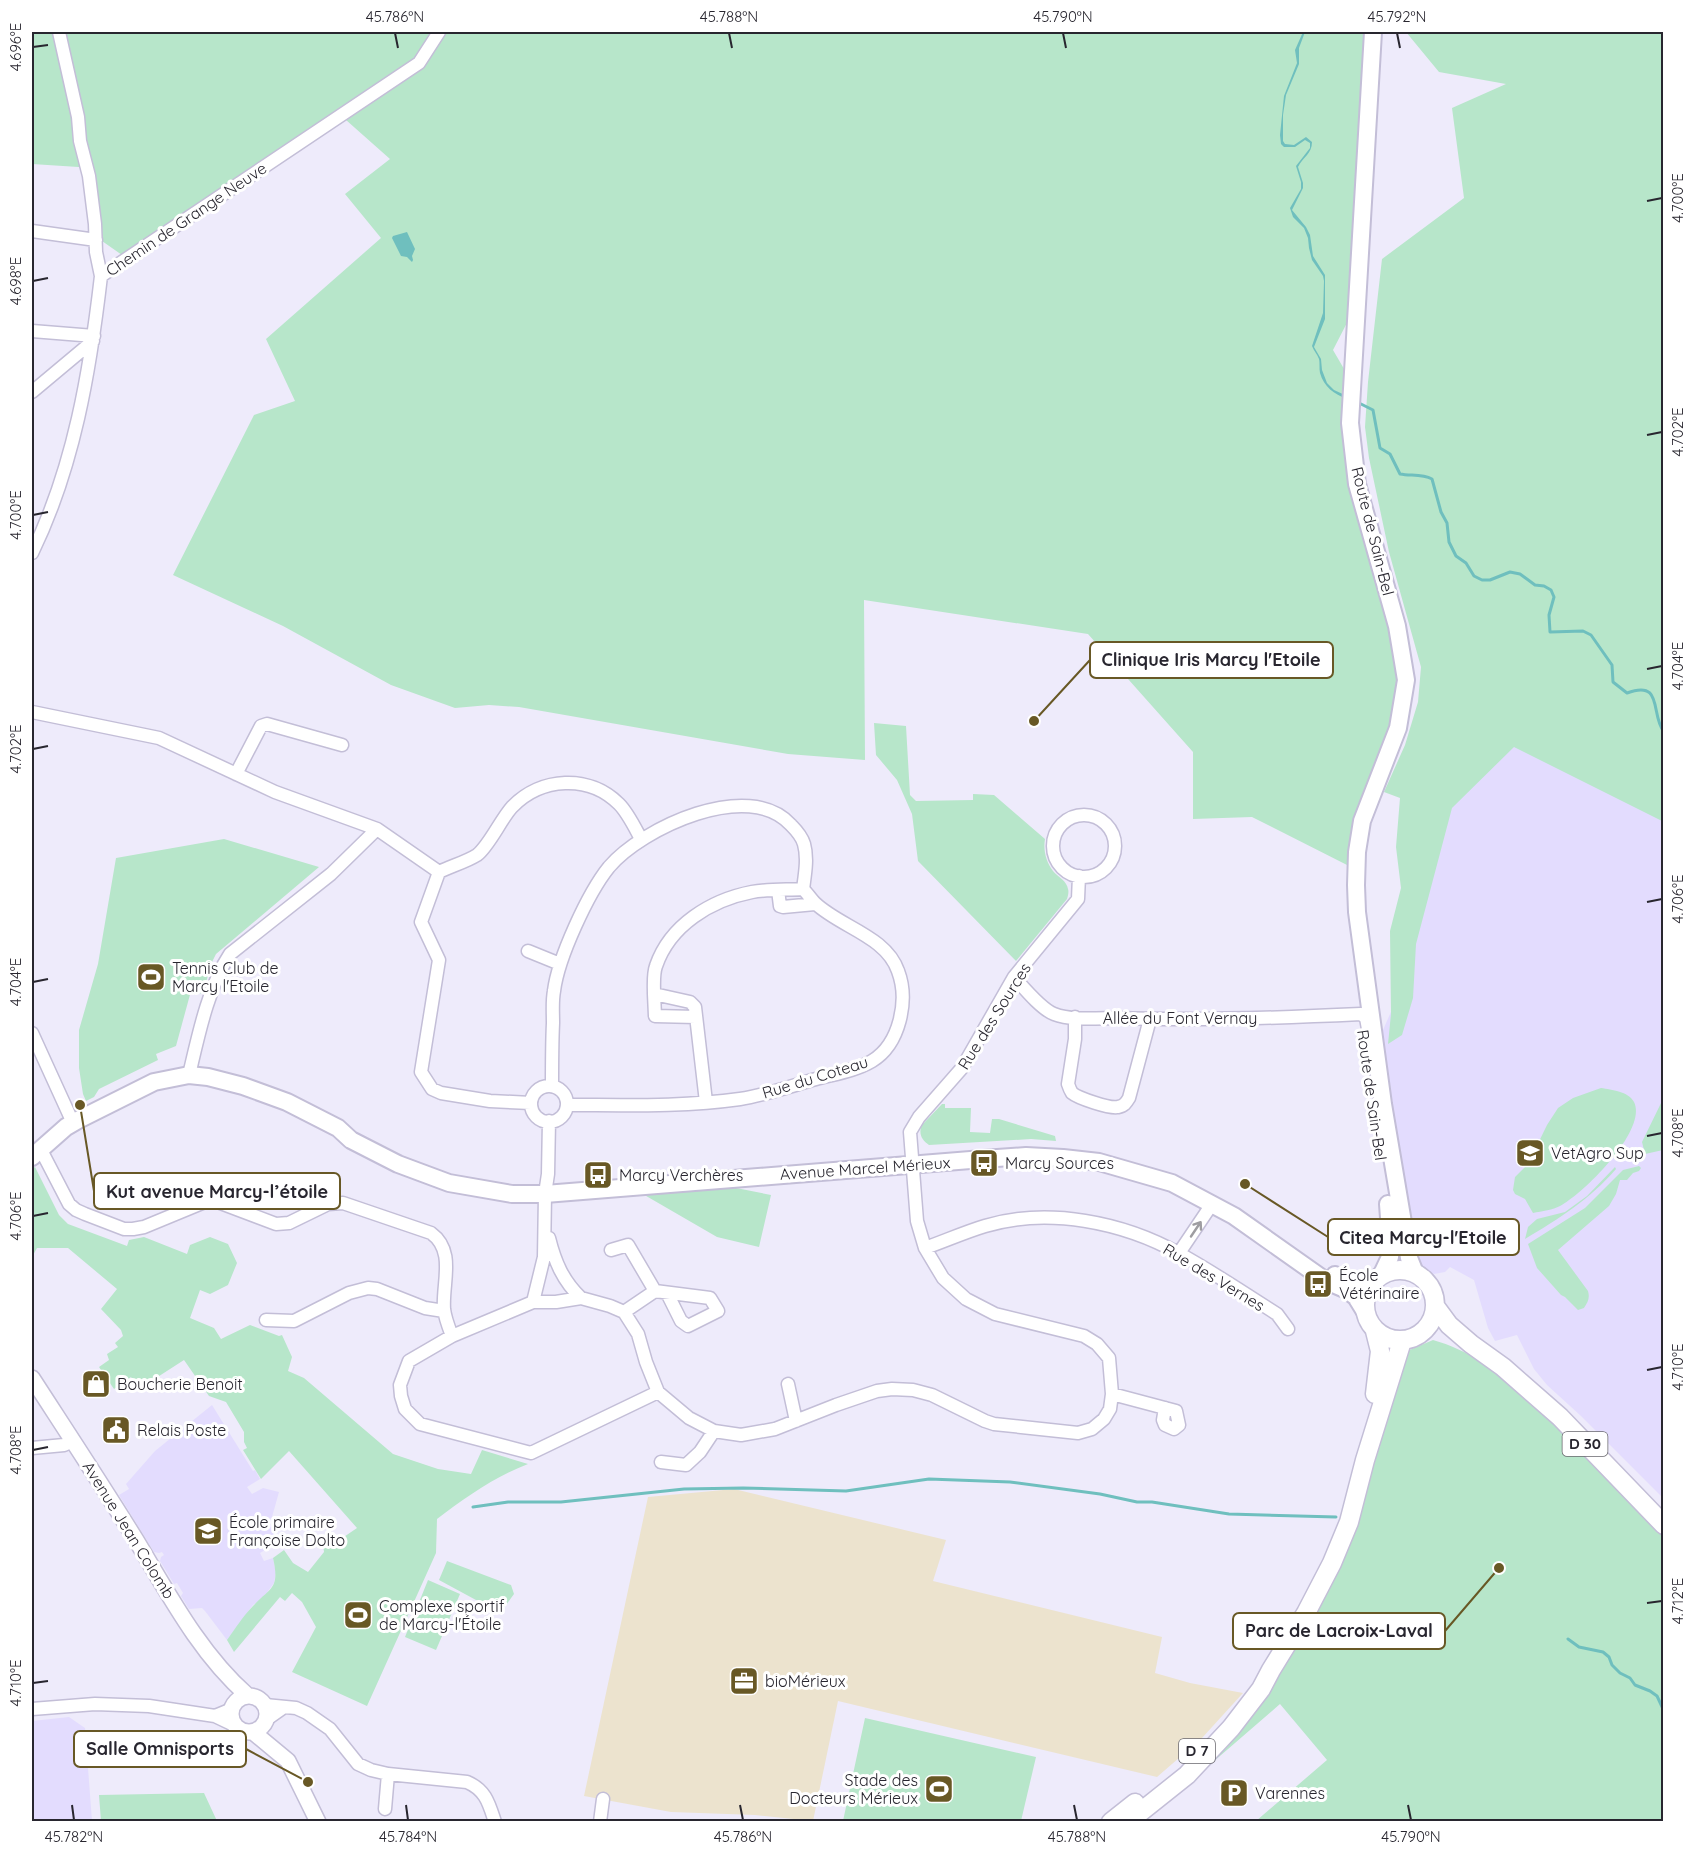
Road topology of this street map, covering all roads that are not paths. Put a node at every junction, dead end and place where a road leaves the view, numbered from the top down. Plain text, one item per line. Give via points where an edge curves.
1 (59, 32) edge
2 (439, 32) edge
3 (1373, 32) edge
4 (32, 225) edge
5 (32, 231) edge
6 (96, 236) junction
7 (101, 276) junction
8 (32, 331) edge
9 (94, 339) junction
10 (32, 392) edge
11 (32, 553) edge
12 (34, 713) edge
13 (32, 726) edge
14 (342, 745) dead end
15 (236, 774) junction
16 (377, 829) junction
17 (641, 839) junction
18 (439, 872) junction
19 (1079, 876) junction
20 (803, 889) junction
21 (778, 890) junction
22 (815, 903) junction
23 (1358, 914) junction
24 (528, 951) dead end
25 (560, 964) junction
26 (1014, 977) junction
27 (654, 994) junction
28 (1361, 1014) junction
29 (696, 1017) junction
30 (1075, 1017) junction
31 (1149, 1019) junction
32 (32, 1033) edge
33 (1378, 1064) junction
34 (189, 1075) junction
35 (552, 1086) junction
36 (706, 1102) junction
37 (531, 1103) junction
38 (567, 1105) junction
39 (549, 1121) junction
40 (73, 1123) junction
41 (36, 1153) edge
42 (913, 1160) junction
43 (546, 1189) junction
44 (1212, 1204) junction
45 (545, 1225) junction
46 (925, 1248) junction
47 (611, 1250) dead end
48 (1179, 1253) junction
49 (1415, 1273) junction
50 (1376, 1279) junction
51 (581, 1298) junction
52 (533, 1302) junction
53 (1435, 1306) junction
54 (1364, 1310) junction
55 (444, 1311) junction
56 (624, 1312) junction
57 (266, 1320) dead end
58 (1288, 1329) dead end
59 (1375, 1331) junction
60 (1424, 1331) junction
61 (452, 1336) junction
62 (1402, 1341) junction
63 (1471, 1344) junction
64 (32, 1378) edge
65 (789, 1384) dead end
66 (658, 1392) junction
67 (1112, 1394) junction
68 (1165, 1408) dead end
69 (796, 1421) junction
70 (714, 1431) junction
71 (73, 1441) junction
72 (32, 1448) edge
73 (1365, 1460) junction
74 (661, 1462) dead end
75 (1664, 1525) edge
76 (1271, 1670) junction
77 (230, 1680) junction
78 (247, 1695) junction
79 (232, 1707) junction
80 (32, 1709) edge
81 (215, 1716) junction
82 (262, 1720) junction
83 (236, 1726) junction
84 (388, 1774) junction
85 (603, 1799) dead end
86 (385, 1809) dead end
87 (318, 1821) edge
88 (495, 1821) edge
89 (600, 1821) edge
90 (1111, 1821) edge
91 (1128, 1821) edge

1 - 6 street via 89,176
2 - 7 street, Chemin de Grange Neuve via 419,63
3 - 23 main road, Route de Sain-Bel via 1350,423 1357,484 1397,626 1406,680 1398,728 1362,821 1357,852
4 - 6 street
5 - 6 street
6 - 7 street
7 - 9 street, Chemin de Grange Neuve
8 - 9 street
9 - 10 street
9 - 11 street, Chemin de Grange Neuve via 63,473
12 - 13 street
12 - 15 street via 159,738
14 - 15 street via 267,724 261,726
15 - 16 street
16 - 18 street
16 - 34 street via 331,874 230,954 220,969
17 - 18 street via 621,806 608,795 574,783 558,782 528,793 507,813 478,854
17 - 20 street via 700,812 742,806 773,811 785,818 803,841
17 - 25 street via 608,868 589,898
18 - 37 street via 421,922 438,960 421,1072 432,1089 441,1093
19 - 19 street via 1095,875 1113,855 1113,836 1105,824 1086,815 1065,822 1053,842 1053,852 1062,868
19 - 26 street, Rue des Sources via 1078,899
20 - 21 street
20 - 22 street, Rue du Coteau
21 - 22 street via 780,906
21 - 27 street via 731,897 686,923 655,968
22 - 36 street, Rue du Coteau via 876,942 898,970 903,1006 889,1044 874,1060 859,1067 741,1099
23 - 28 main road, Route de Sain-Bel
23 - 33 main road, Route de Sain-Bel
24 - 25 street
25 - 35 street via 553,991
26 - 30 street, Allée du Font Vernay via 1047,1010
26 - 42 street, Rue des Sources via 962,1068 910,1132
27 - 29 street via 690,1002
27 - 29 street via 656,1016
28 - 31 street, Allée du Font Vernay
28 - 33 street via 1366,1018 1372,1060
28 - 50 main road, Route de Sain-Bel via 1390,1219 1390,1257
29 - 36 street
30 - 31 street, Allée du Font Vernay
30 - 31 street via 1070,1090 1112,1107 1122,1106 1129,1098
32 - 40 street
33 - 49 main road, Route de Sain-Bel via 1398,1204
34 - 40 main road, Avenue Marcel Mérieux via 154,1082
34 - 43 main road, Avenue Marcel Mérieux via 243,1086 288,1102 338,1128 451,1175
35 - 37 street via 538,1089
35 - 38 street via 564,1094
36 - 38 street, Rue du Coteau
37 - 39 street via 534,1113
38 - 39 street via 562,1116
39 - 43 street
40 - 41 main road, Avenue Marcel Mérieux
41 - 55 street via 69,1204 124,1229 144,1227 215,1201 276,1224 328,1204 343,1203 431,1233 446,1255
42 - 43 main road, Avenue Marcel Mérieux
42 - 44 main road, Avenue Marcel Mérieux via 1026,1156 1099,1162 1172,1183
42 - 46 street, Rue des Sources via 917,1221
42 - 50 main road, Avenue Marcel Mérieux via 947,1151 1027,1147 1099,1154 1173,1175 1241,1209 1300,1254 1350,1282
43 - 45 street
48 -> 44 street
44 - 54 main road, Avenue Marcel Mérieux via 1326,1281 1347,1290
45 - 51 street via 561,1274
45 - 52 street via 544,1257
46 - 48 street, Rue des Vernes via 986,1225 1055,1218 1116,1227
46 - 67 street, Rue des Sources via 943,1278 966,1299 995,1314 1084,1336 1098,1344 1108,1358
47 - 56 street via 628,1245 661,1292
48 - 58 street, Rue des Vernes via 1277,1314
49 - 50 main road via 1393,1270
49 - 53 main road via 1432,1290
50 - 54 main road via 1364,1301
51 - 52 street
51 - 56 street
52 - 61 street
53 - 60 main road
53 - 63 main road, D 30
54 - 59 main road
55 - 57 street via 368,1288 349,1293 294,1321
55 - 61 street
56 - 66 street via 638,1334
59 - 62 main road
59 - 73 main road, D 7 via 1380,1351
60 - 62 main road
60 - 63 main road, D 30
61 - 66 street via 409,1361 404,1372 400,1385 405,1409 420,1424 531,1453
62 - 73 main road, D 7
63 - 75 main road, D 30 via 1560,1417
64 - 71 street, Avenue Jean Colomb
65 - 69 street
66 - 70 street via 689,1418
67 - 68 street
67 - 69 street via 1104,1419 1092,1429 1078,1433 994,1424 932,1395 892,1389 876,1391
69 - 70 street via 741,1435
70 - 74 street via 686,1465
71 - 72 street
71 - 77 street, Avenue Jean Colomb via 189,1627
73 - 76 main road, D 7 via 1350,1517 1320,1588
76 - 90 main road, D 7 via 1202,1746
76 - 91 main road, D 7 via 1261,1689 1213,1749 1187,1775
77 - 78 street, Avenue Jean Colomb
77 - 79 street
78 - 79 street
78 - 82 street via 258,1697
79 - 81 street
79 - 83 street
80 - 81 street via 128,1705
81 - 83 street
82 - 83 street via 241,1730
82 - 84 street via 284,1707 296,1708 330,1729 358,1764
82 - 87 street via 274,1748 288,1761
84 - 86 street
84 - 88 street via 477,1786
85 - 89 street

